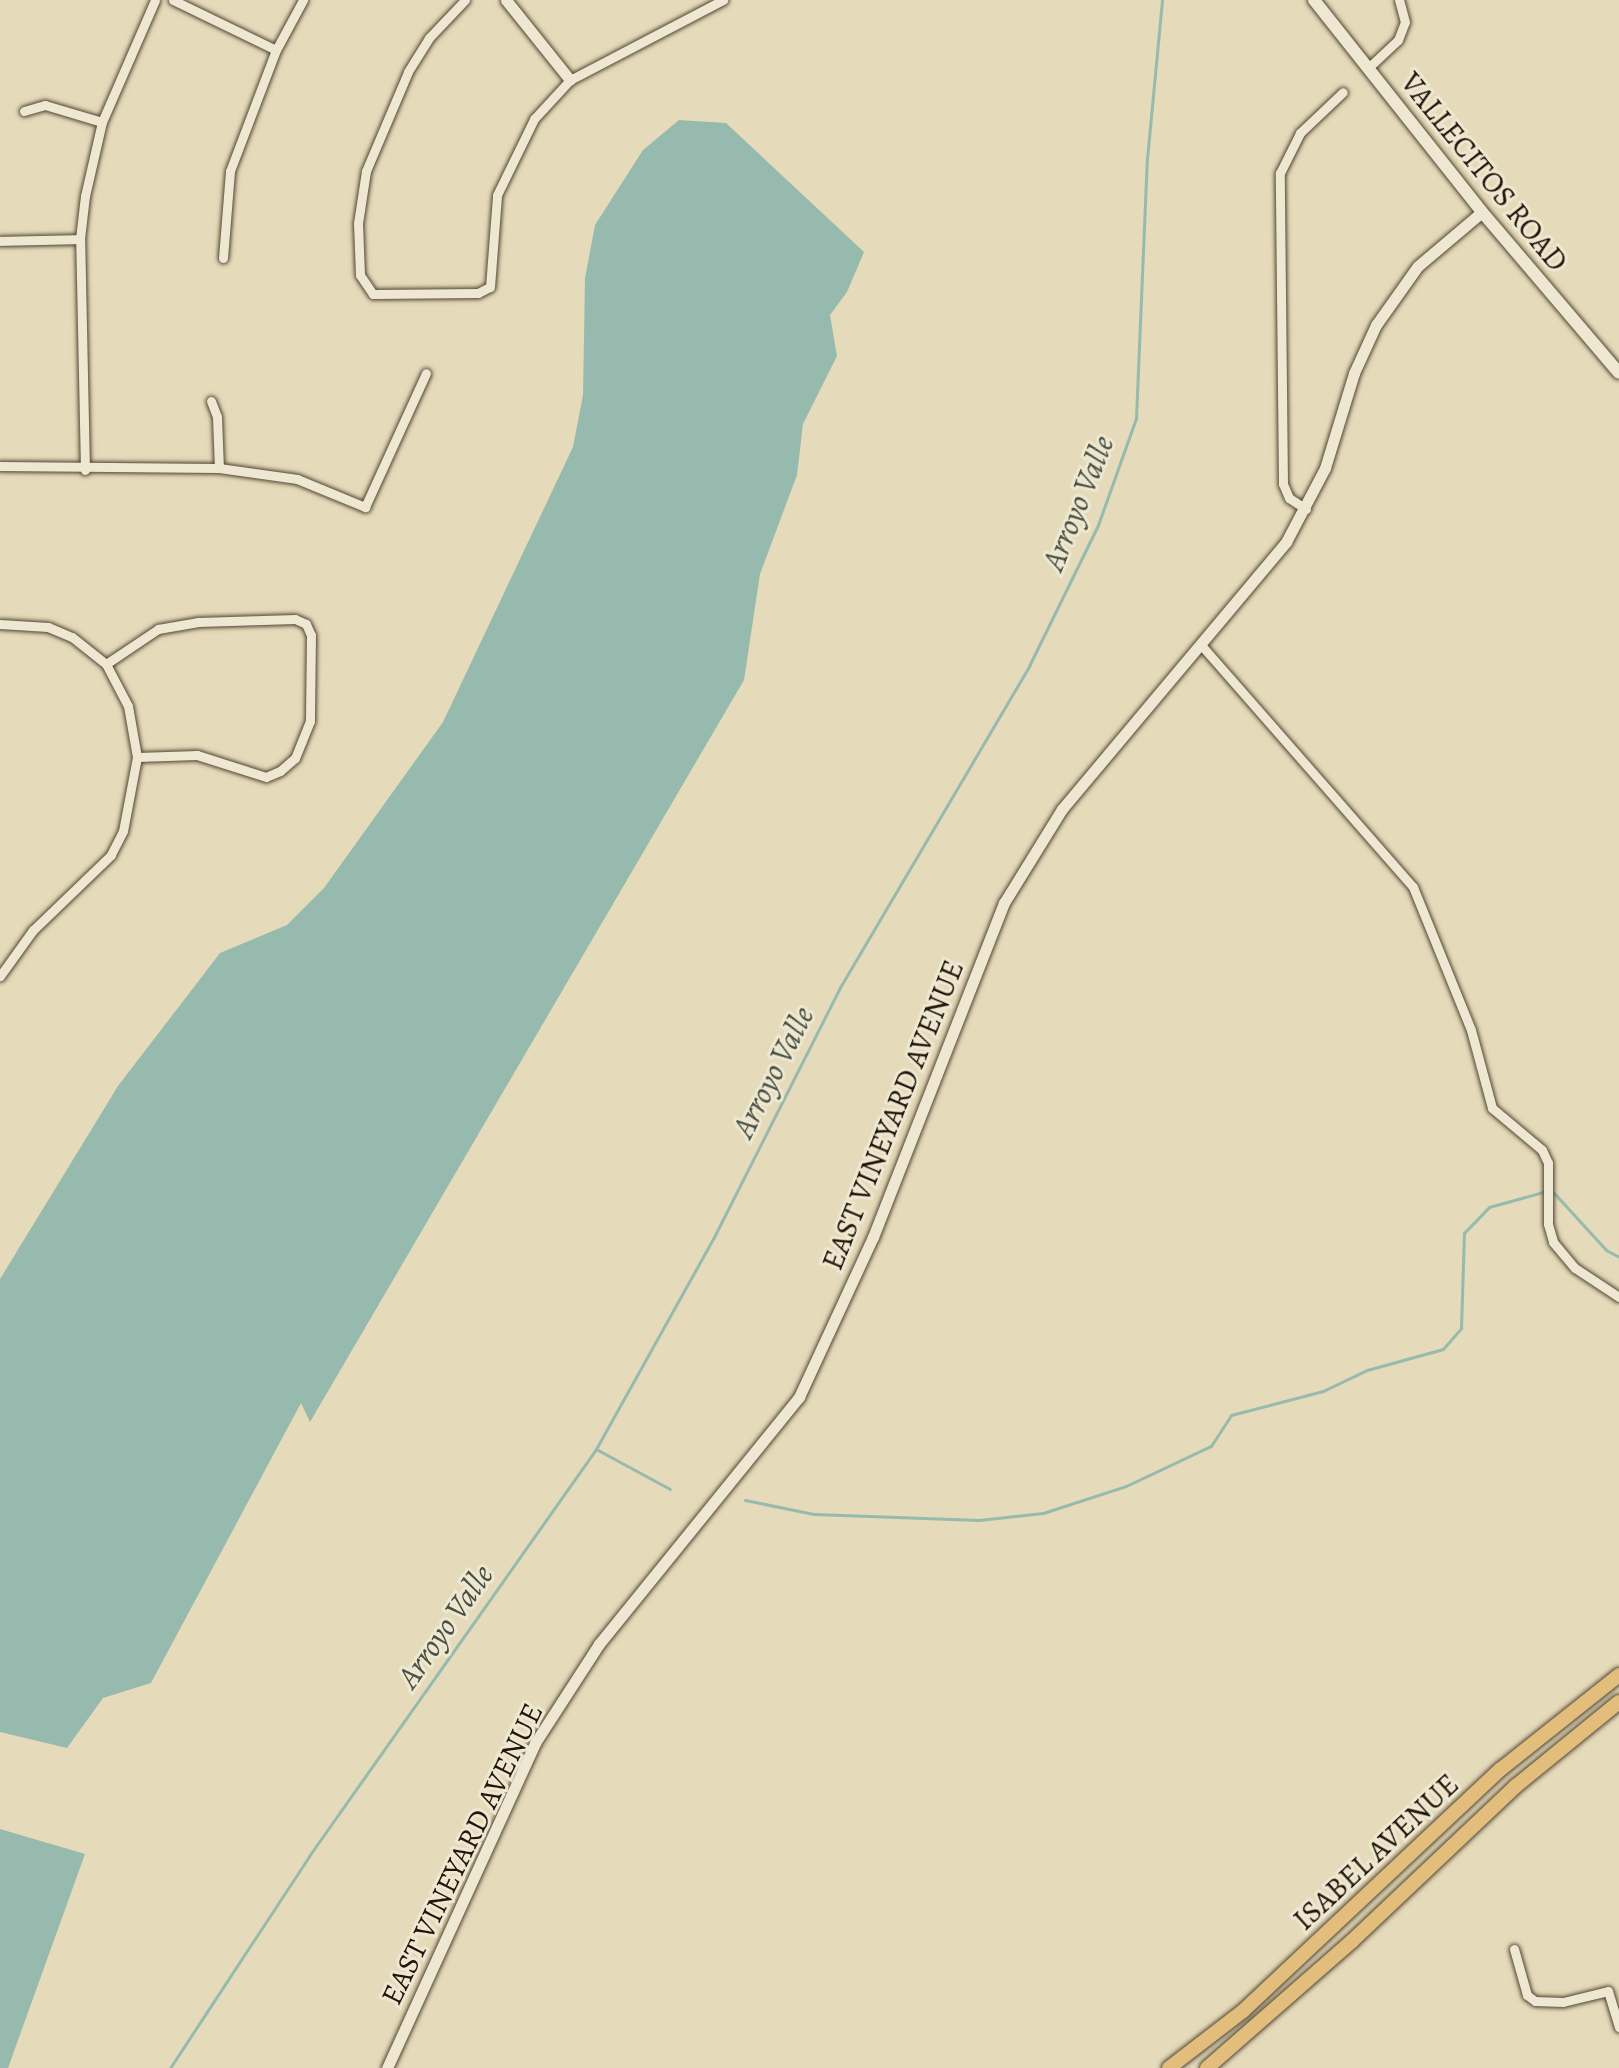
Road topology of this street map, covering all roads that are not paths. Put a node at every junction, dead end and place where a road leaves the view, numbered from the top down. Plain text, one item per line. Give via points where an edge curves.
1 (155, 0) edge
2 (173, 0) edge
3 (303, 0) edge
4 (465, 0) edge
5 (506, 0) edge
6 (723, 0) edge
7 (1314, 0) edge
8 (1399, 0) edge
9 (276, 50) junction
10 (1367, 69) junction
11 (570, 80) junction
12 (1343, 92) dead end
13 (24, 111) dead end
14 (102, 122) junction
15 (1482, 212) junction
16 (80, 239) junction
17 (0, 241) edge
18 (223, 258) dead end
19 (426, 373) dead end
20 (1619, 373) edge
21 (211, 401) dead end
22 (0, 466) edge
23 (219, 468) junction
24 (85, 470) junction
25 (1306, 509) junction
26 (0, 624) edge
27 (1202, 646) junction
28 (106, 664) junction
29 (137, 757) junction
30 (0, 976) edge
31 (1619, 1297) edge
32 (1619, 1675) edge
33 (1619, 1702) edge
34 (1514, 1949) dead end
35 (1619, 1988) edge
36 (1608, 1991) junction
37 (1619, 2027) edge
38 (387, 2068) edge
39 (1169, 2068) edge
40 (1207, 2068) edge

1 - 14 street
2 - 9 street
3 - 9 street
4 - 11 street via 408,72 366,171 358,223 360,275 373,294 478,293 490,287 492,223 508,164 534,119
5 - 11 street
6 - 11 street
7 - 10 main road, VALLECITOS ROAD
8 - 10 street via 1405,22 1398,40
9 - 18 street via 230,171
10 - 15 main road, VALLECITOS ROAD
12 - 25 street via 1300,133 1280,173 1283,484 1289,498
13 - 14 street via 45,105
14 - 16 street
15 - 20 main road, VALLECITOS ROAD
15 - 25 street, EAST VINEYARD AVENUE via 1418,266 1376,325
16 - 17 street
16 - 24 street
19 - 23 street via 365,507 297,479
21 - 23 street via 217,417
22 - 24 street
23 - 24 street
25 - 27 street, EAST VINEYARD AVENUE via 1286,542
26 - 28 street via 48,627 72,637
27 - 31 street via 1413,887 1471,1030 1492,1108 1542,1150 1548,1163 1553,1242 1575,1268
27 - 38 street, EAST VINEYARD AVENUE via 1062,809 1004,903 873,1237 799,1397 599,1644 535,1743
28 - 29 street via 128,706
28 - 29 street via 158,629 198,622 295,619 306,624 311,635 310,721 295,758 280,771 266,777 197,755
29 - 30 street via 123,831 111,855 33,930
32 - 39 highway, ISABEL AVENUE via 1501,1769 1243,2011
33 - 40 highway, ISABEL AVENUE via 1516,1786
34 - 36 street via 1527,1995 1535,2001 1563,2002
35 - 36 street
36 - 37 street

